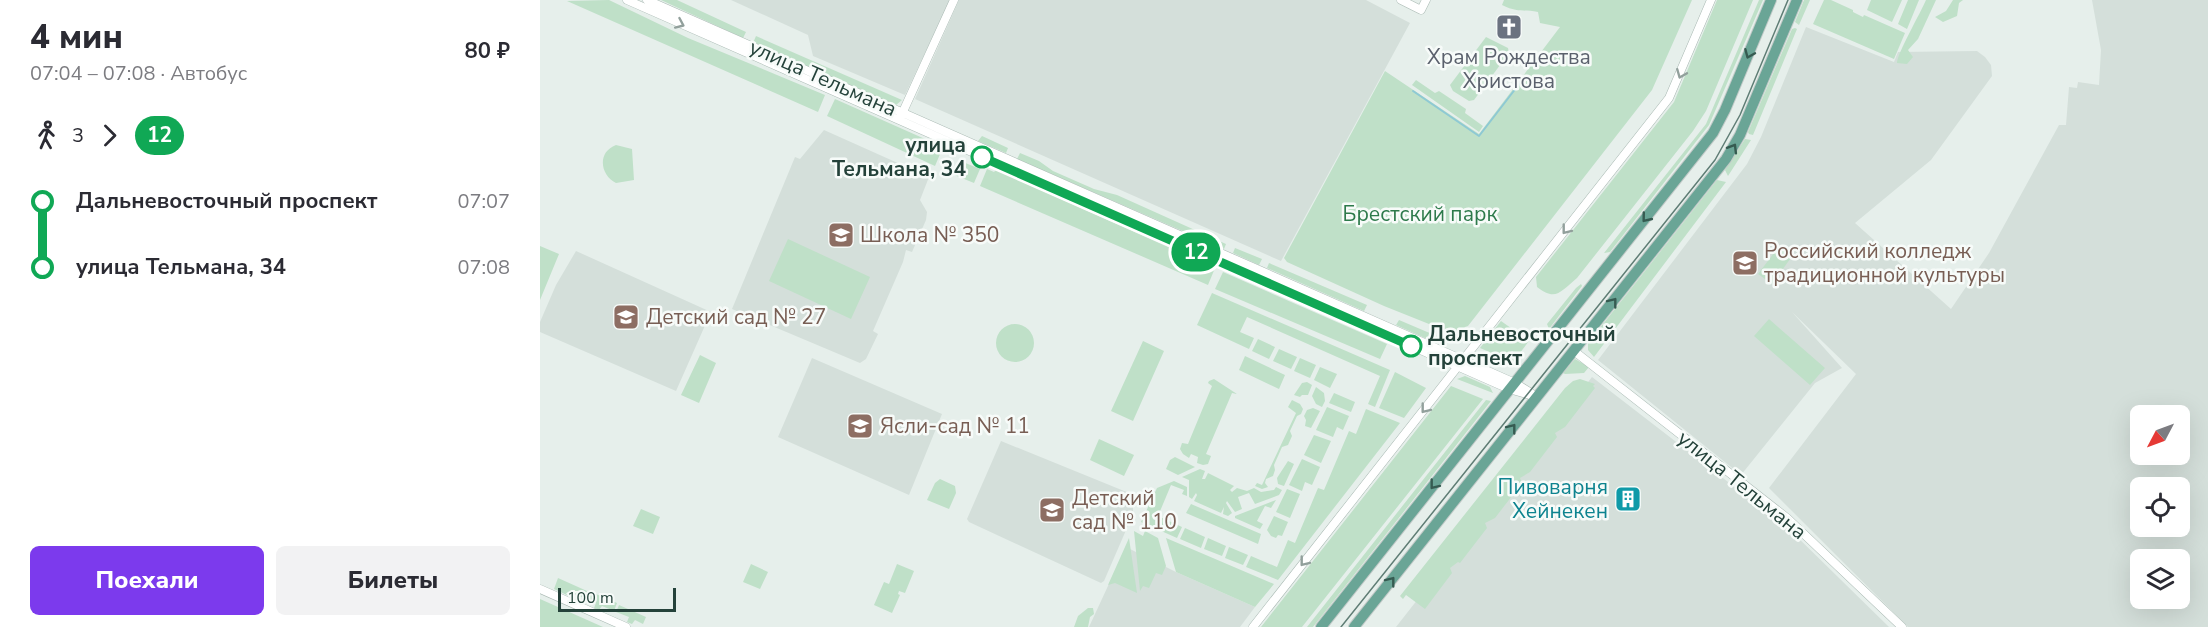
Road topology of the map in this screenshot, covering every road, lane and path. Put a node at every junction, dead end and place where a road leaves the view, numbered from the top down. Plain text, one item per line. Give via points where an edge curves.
1 (627, 0) edge
2 (647, 0) edge
3 (954, 0) edge
4 (1401, 0) edge
5 (1426, 0) edge
6 (1711, 0) edge
7 (1771, 0) edge
8 (1797, 0) edge
9 (900, 117) junction
10 (1574, 351) junction
11 (1461, 363) junction
12 (1512, 386) junction
13 (1537, 397) junction
14 (540, 589) edge
15 (626, 627) edge
16 (1253, 627) edge
17 (1321, 627) edge
18 (1354, 627) edge
19 (1902, 627) edge

1 -> 9 street, улица Тельмана
2 - 9 street, улица Тельмана
3 - 9 street
4 - 5 street via 1421,10
6 -> 11 street via 1669,98
7 -> 12 main road via 1713,133
10 -> 8 main road via 1733,147
9 - 11 street, улица Тельмана
10 - 13 main road
10 - 19 street, улица Тельмана via 1787,518
11 - 12 street, улица Тельмана
11 -> 16 street
12 - 13 street, улица Тельмана
12 -> 17 main road
18 -> 13 main road
14 - 15 street

